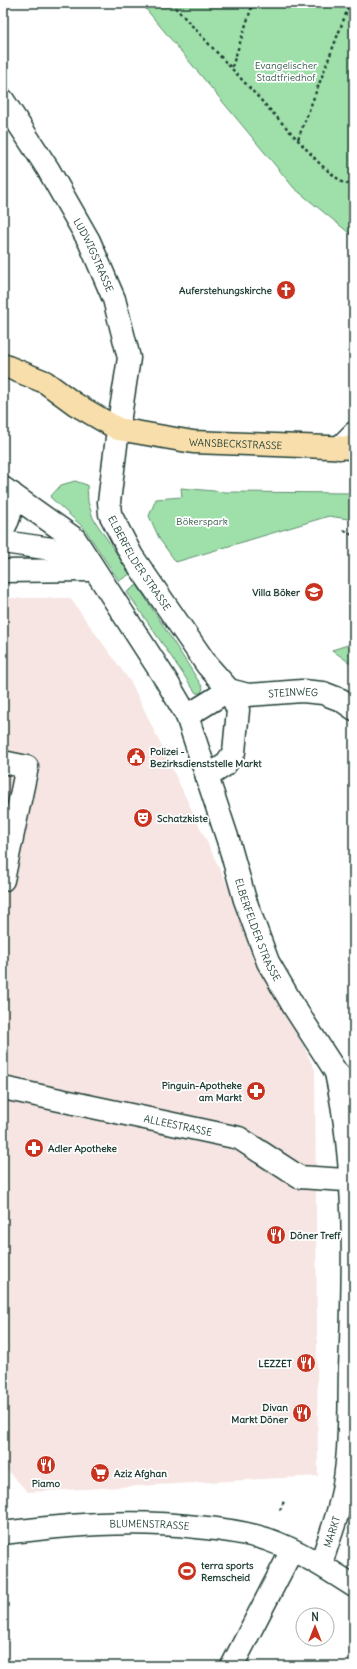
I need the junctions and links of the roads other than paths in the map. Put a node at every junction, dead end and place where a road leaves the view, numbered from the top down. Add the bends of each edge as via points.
1 (3, 100) edge
2 (3, 364) edge
3 (118, 429) junction
4 (349, 443) edge
5 (7, 491) edge
6 (3, 529) edge
7 (3, 542) edge
8 (94, 570) junction
9 (3, 571) edge
10 (229, 690) junction
11 (354, 709) edge
12 (187, 716) junction
13 (3, 762) edge
14 (207, 777) junction
15 (3, 880) edge
16 (336, 1072) junction
17 (3, 1088) edge
18 (354, 1090) edge
19 (349, 1180) edge
20 (3, 1533) edge
21 (292, 1550) junction
22 (320, 1564) junction
23 (354, 1586) edge
24 (232, 1666) edge

1 - 3 street, LUDWIGSTRASSE via 48,169 89,241 114,299 129,358
2 - 3 main road via 45,382 75,404
3 - 4 main road, WANSBECKSTRASSE via 193,442
3 - 10 street, ELBERFELDER STRASSE via 109,502 110,514 132,556 159,597 207,665
5 - 6 street via 12,507 9,520
5 - 8 street, ELBERFELDER STRASSE via 75,539
7 - 8 street via 52,549
8 - 9 street
8 - 12 street, ELBERFELDER STRASSE
10 - 11 street, STEINWEG via 248,695 302,691 323,693 341,700
10 - 12 street
10 - 14 street, ELBERFELDER STRASSE via 238,710 234,752 225,765
12 - 14 street, ELBERFELDER STRASSE
13 - 15 street via 27,767
14 - 16 street, ELBERFELDER STRASSE via 244,900 268,962
16 - 18 street
16 - 19 street, MARKT via 348,1122
17 - 19 street, ALLEESTRASSE via 239,1138 299,1177
19 - 22 street, MARKT via 353,1301 348,1437 341,1503
20 - 21 street, BLUMENSTRASSE via 83,1524 178,1525 246,1533
21 - 22 street
21 - 24 street
22 - 23 street

